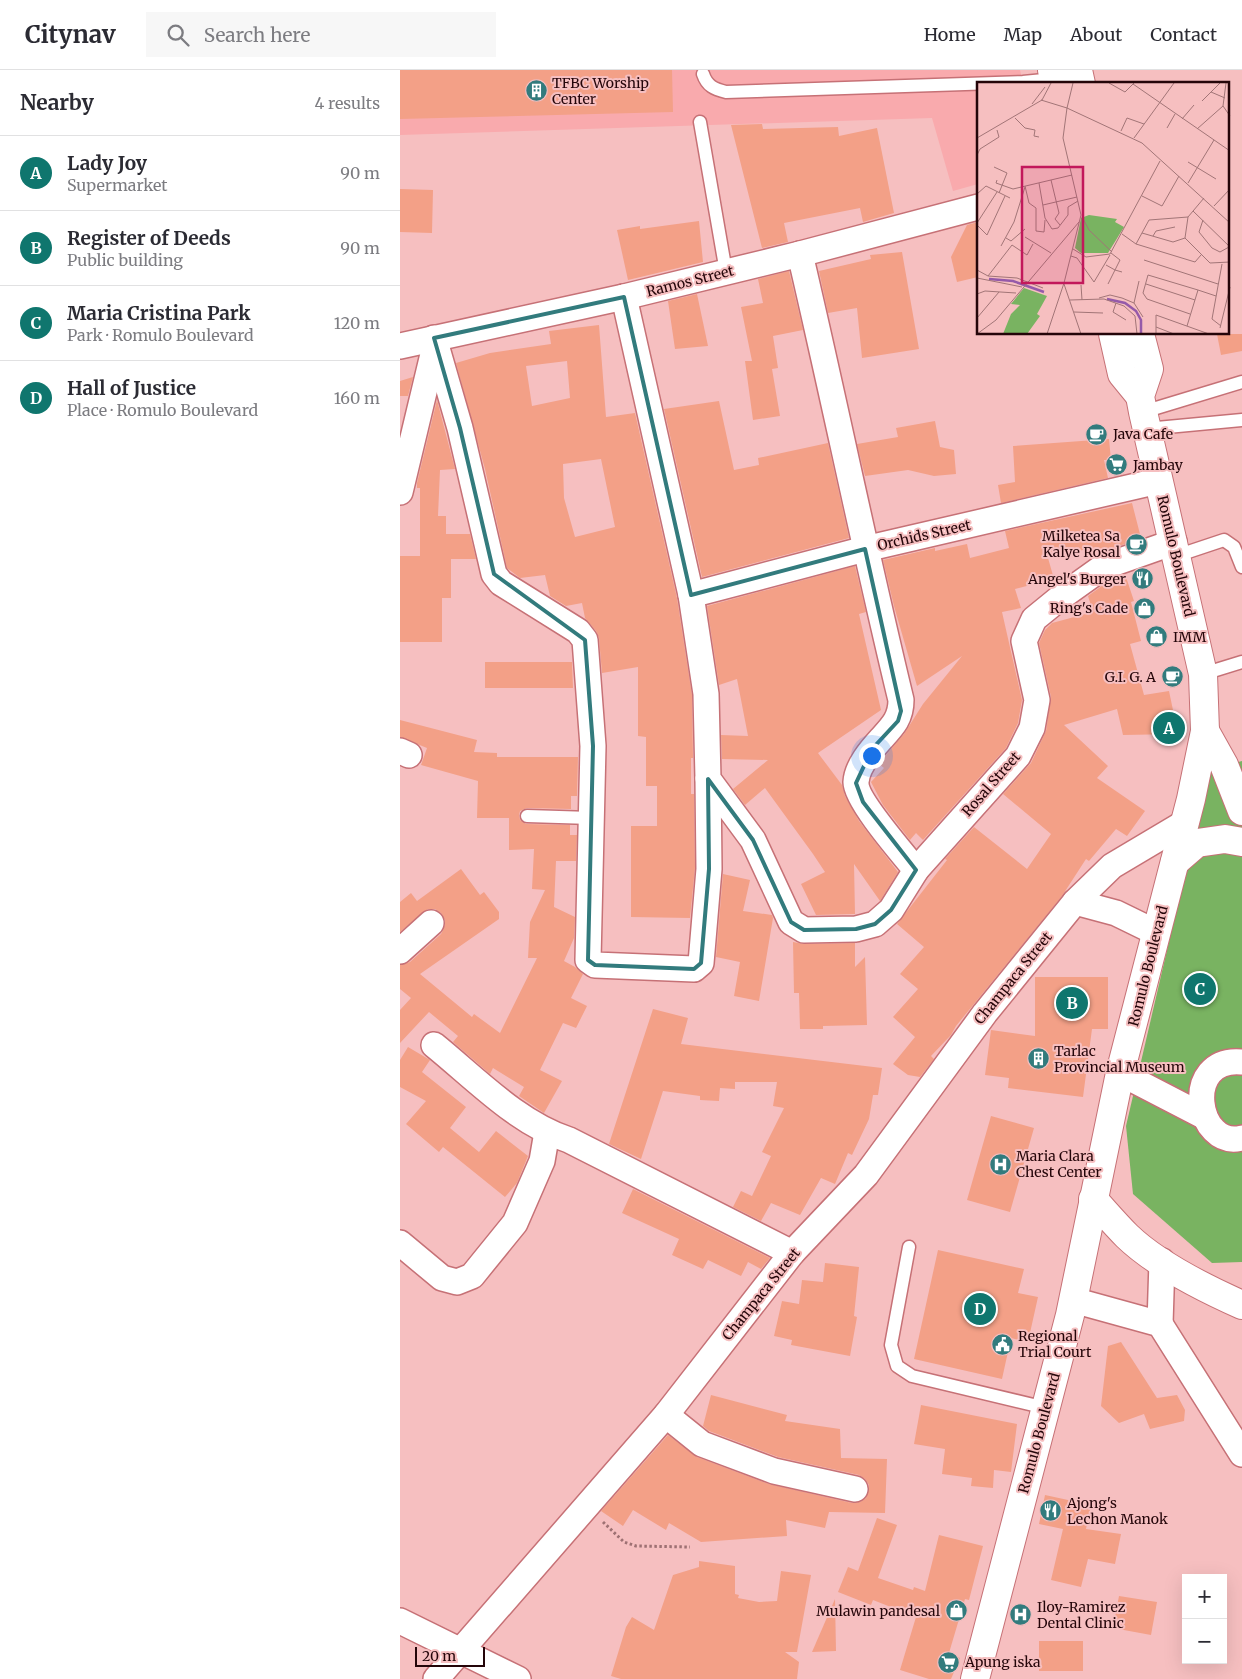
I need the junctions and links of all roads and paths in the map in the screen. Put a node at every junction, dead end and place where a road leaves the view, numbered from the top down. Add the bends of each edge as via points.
1 (704, 74) dead end
2 (1059, 76) edge
3 (1023, 82) edge
4 (1076, 82) edge
5 (977, 84) edge
6 (700, 122) dead end
7 (977, 207) edge
8 (800, 254) junction
9 (726, 272) junction
10 (624, 297) junction
11 (1113, 335) edge
12 (1140, 335) edge
13 (435, 341) junction
14 (400, 346) edge
15 (1242, 382) edge
16 (1143, 412) junction
17 (1242, 420) edge
18 (1158, 481) junction
19 (400, 492) edge
20 (864, 549) junction
21 (1175, 549) junction
22 (1242, 567) edge
23 (691, 595) junction
24 (1242, 662) edge
25 (1203, 674) junction
26 (1204, 731) junction
27 (708, 779) junction
28 (1240, 798) edge
29 (527, 816) dead end
30 (592, 818) junction
31 (1186, 822) junction
32 (1242, 842) edge
33 (1175, 862) junction
34 (916, 870) junction
35 (1075, 902) junction
36 (431, 923) dead end
37 (1157, 933) junction
38 (400, 951) edge
39 (434, 1045) dead end
40 (1242, 1062) edge
41 (1120, 1073) junction
42 (1205, 1117) junction
43 (547, 1132) junction
44 (1242, 1138) edge
45 (1093, 1199) junction
46 (400, 1244) edge
47 (909, 1247) dead end
48 (792, 1253) junction
49 (1162, 1261) junction
50 (1073, 1300) junction
51 (1242, 1305) edge
52 (1160, 1324) junction
53 (1046, 1408) junction
54 (666, 1415) junction
55 (1242, 1454) edge
56 (855, 1489) dead end
57 (586, 1506) junction
58 (690, 1548) dead end
59 (400, 1621) edge
60 (455, 1655) junction
61 (436, 1679) edge
62 (518, 1679) edge
63 (975, 1679) edge

1 - 5 lane via 706,82 726,92
2 - 3 lane
2 - 4 main road
6 - 9 lane
7 - 8 street, Ramos Street
8 - 9 street, Ramos Street
8 - 20 street
9 - 10 street, Ramos Street
10 - 13 street, Ramos Street
10 - 23 street
11 - 16 main road, Romulo Boulevard via 1122,374
12 - 16 main road via 1149,369
13 - 14 street, Ramos Street
13 - 19 street
13 - 30 street via 460,428 494,574 501,583 578,631 585,640 593,746
15 - 16 lane
16 - 17 lane
16 - 18 main road, Romulo Boulevard
18 - 20 street, Orchids Street
18 - 21 main road, Romulo Boulevard
20 - 23 street, Orchids Street
20 - 34 street via 901,711 898,721 872,749 856,783 863,802
21 - 22 lane via 1224,540 1234,547
21 - 25 main road, Romulo Boulevard
21 - 34 street, Rosal Street via 1104,567 1034,620 1024,642 1037,700 1032,728 1018,756
23 - 27 street via 706,694
24 - 25 lane
25 - 26 main road, Romulo Boulevard
26 - 28 main road
26 - 31 main road, Romulo Boulevard
27 - 30 street via 709,868 701,963 694,969 595,965 588,960
27 - 34 street, Rosal Street via 752,840 791,922 804,930 856,929 875,924 892,910
29 - 30 lane
31 - 33 main road, Romulo Boulevard
31 - 35 street, Champaca Street via 1112,866
32 - 33 main road via 1225,839 1197,843
33 - 37 main road, Romulo Boulevard
35 - 37 street via 1116,913
35 - 48 street, Champaca Street via 985,1013 866,1175
36 - 38 street
37 - 41 main road, Romulo Boulevard
39 - 43 street via 526,1120
40 - 42 street via 1220,1065 1203,1084 1201,1096
41 - 42 street
41 - 45 main road, Romulo Boulevard
42 - 44 street via 1210,1126 1223,1136
43 - 46 street via 542,1160 515,1223 472,1276 457,1282 442,1278
43 - 48 street via 569,1140
45 - 49 main road via 1127,1236
45 - 50 main road, Romulo Boulevard
47 - 53 lane via 892,1346 897,1366 912,1376
48 - 54 street, Champaca Street
49 - 51 main road via 1204,1287
49 - 52 street
50 - 52 street
50 - 53 main road, Romulo Boulevard
52 - 55 street
53 - 63 main road, Romulo Boulevard
54 - 56 street via 702,1444 774,1471
54 - 57 street, Champaca Street
57 - 58 path via 624,1542 652,1548
57 - 60 street, Champaca Street
59 - 60 street
60 - 61 street, Champaca Street
60 - 62 street

